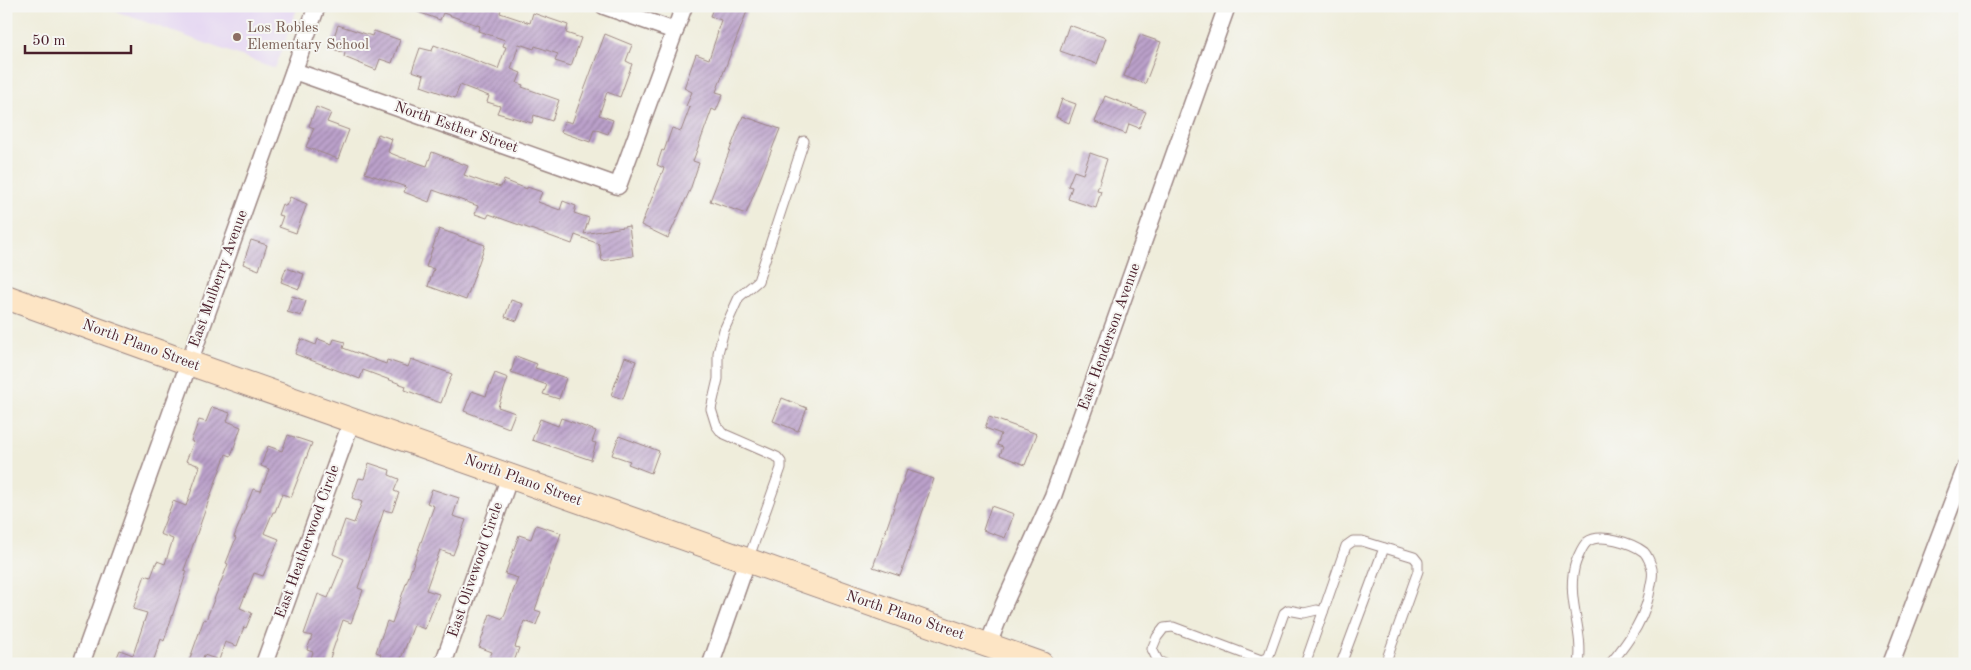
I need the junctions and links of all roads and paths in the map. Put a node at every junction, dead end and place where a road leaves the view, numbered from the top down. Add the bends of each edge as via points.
1 (317, 6) edge
2 (604, 6) edge
3 (684, 6) edge
4 (1227, 6) edge
5 (675, 31) junction
6 (294, 71) junction
7 (804, 141) dead end
8 (6, 296) edge
9 (189, 363) junction
10 (352, 420) junction
11 (1965, 469) edge
12 (510, 476) junction
13 (1384, 548) junction
14 (748, 560) junction
15 (1323, 612) junction
16 (985, 654) edge
17 (81, 664) edge
18 (264, 664) edge
19 (443, 664) edge
20 (711, 664) edge
21 (1041, 664) edge
22 (1165, 664) edge
23 (1305, 664) edge
24 (1341, 664) edge
25 (1385, 664) edge
26 (1579, 664) edge
27 (1610, 664) edge
28 (1891, 664) edge

1 - 6 street, East Mulberry Avenue
2 - 5 street
3 - 5 street
4 - 16 street, East Henderson Avenue via 1053,496
5 - 6 street, North Esther Street via 618,186
6 - 9 street, East Mulberry Avenue
7 - 14 lane via 758,281 739,297 718,353 718,379 711,409 716,425 722,433 777,457 781,462
8 - 9 street, North Plano Street
9 - 10 street, North Plano Street
9 - 17 street, East Mulberry Avenue
10 - 12 street, North Plano Street
10 - 18 street, East Heatherwood Circle
11 - 28 street
12 - 14 street, North Plano Street
12 - 19 street, East Olivewood Circle
13 - 15 lane via 1362,541 1353,541 1346,546
13 - 24 lane
13 - 25 lane via 1418,562 1418,571
14 - 16 street, North Plano Street
14 - 20 street
15 - 22 lane via 1288,610 1284,613 1268,658 1261,660 1173,628 1164,628 1152,649 1158,661
15 - 23 lane
16 - 21 street, North Plano Street
26 - 27 lane via 1577,614 1572,595 1574,568 1586,543 1599,537 1626,543 1645,553 1653,570 1649,601 1631,638

